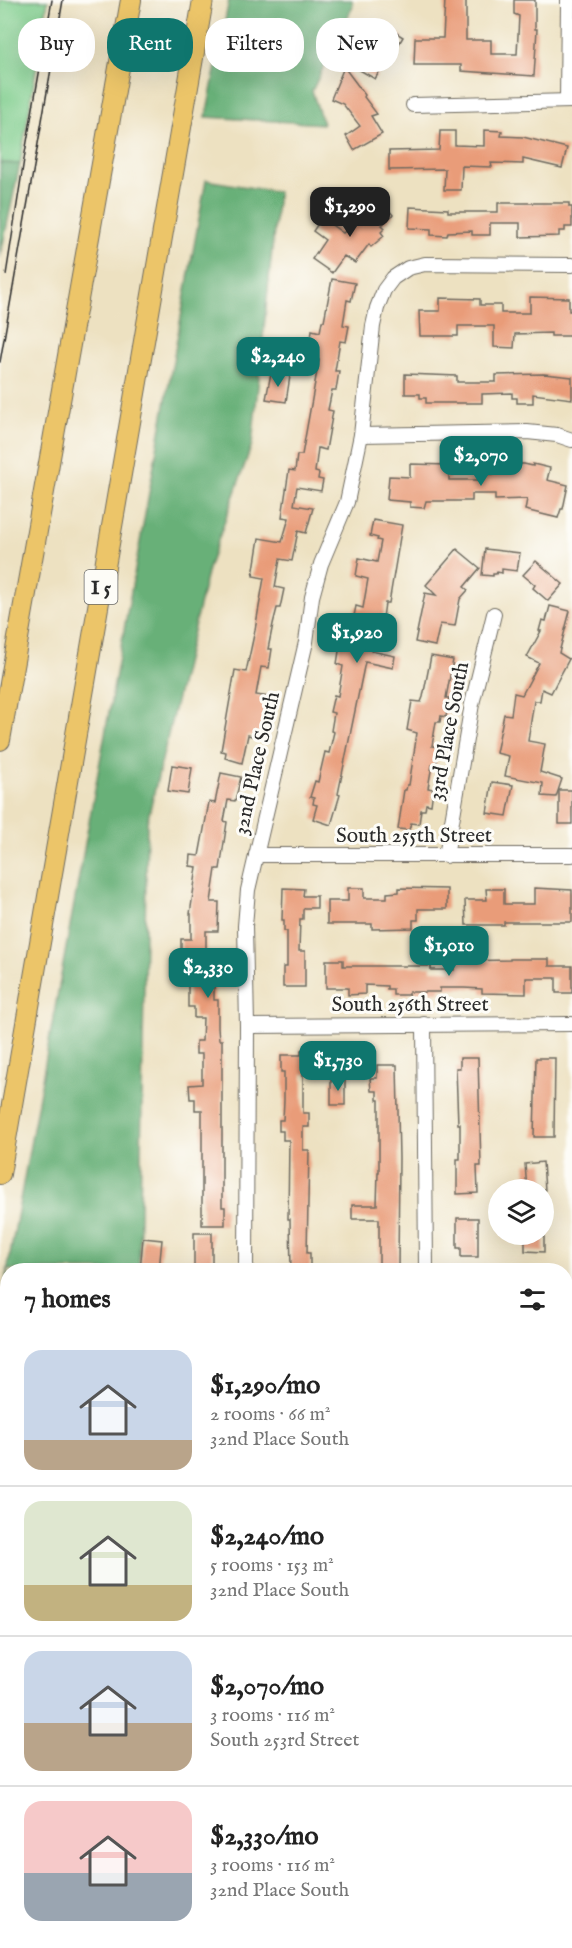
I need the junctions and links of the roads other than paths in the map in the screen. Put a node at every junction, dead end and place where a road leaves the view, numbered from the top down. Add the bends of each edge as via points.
1 (131, 0) edge
2 (203, 0) edge
3 (568, 0) edge
4 (569, 101) edge
5 (413, 105) dead end
6 (572, 265) edge
7 (361, 435) junction
8 (572, 440) edge
9 (494, 614) dead end
10 (0, 740) edge
11 (256, 855) junction
12 (572, 855) edge
13 (446, 856) junction
14 (424, 1024) junction
15 (572, 1024) edge
16 (247, 1026) junction
17 (0, 1174) edge
18 (246, 1263) edge
19 (426, 1263) edge

1 - 10 highway
2 - 17 highway, I 5
3 - 4 street
4 - 5 street
6 - 7 street, 32nd Place South via 424,264 393,278 384,290 373,326
7 - 8 street via 527,432
7 - 11 street, 32nd Place South via 347,502 312,597 306,642
9 - 13 street, 33rd Place South via 472,704
11 - 13 street, South 255th Street
11 - 16 street, 32nd Place South via 245,926
12 - 13 street, South 255th Street
14 - 15 street, South 256th Street
14 - 16 street, South 256th Street
14 - 19 street
16 - 18 street, 32nd Place South

